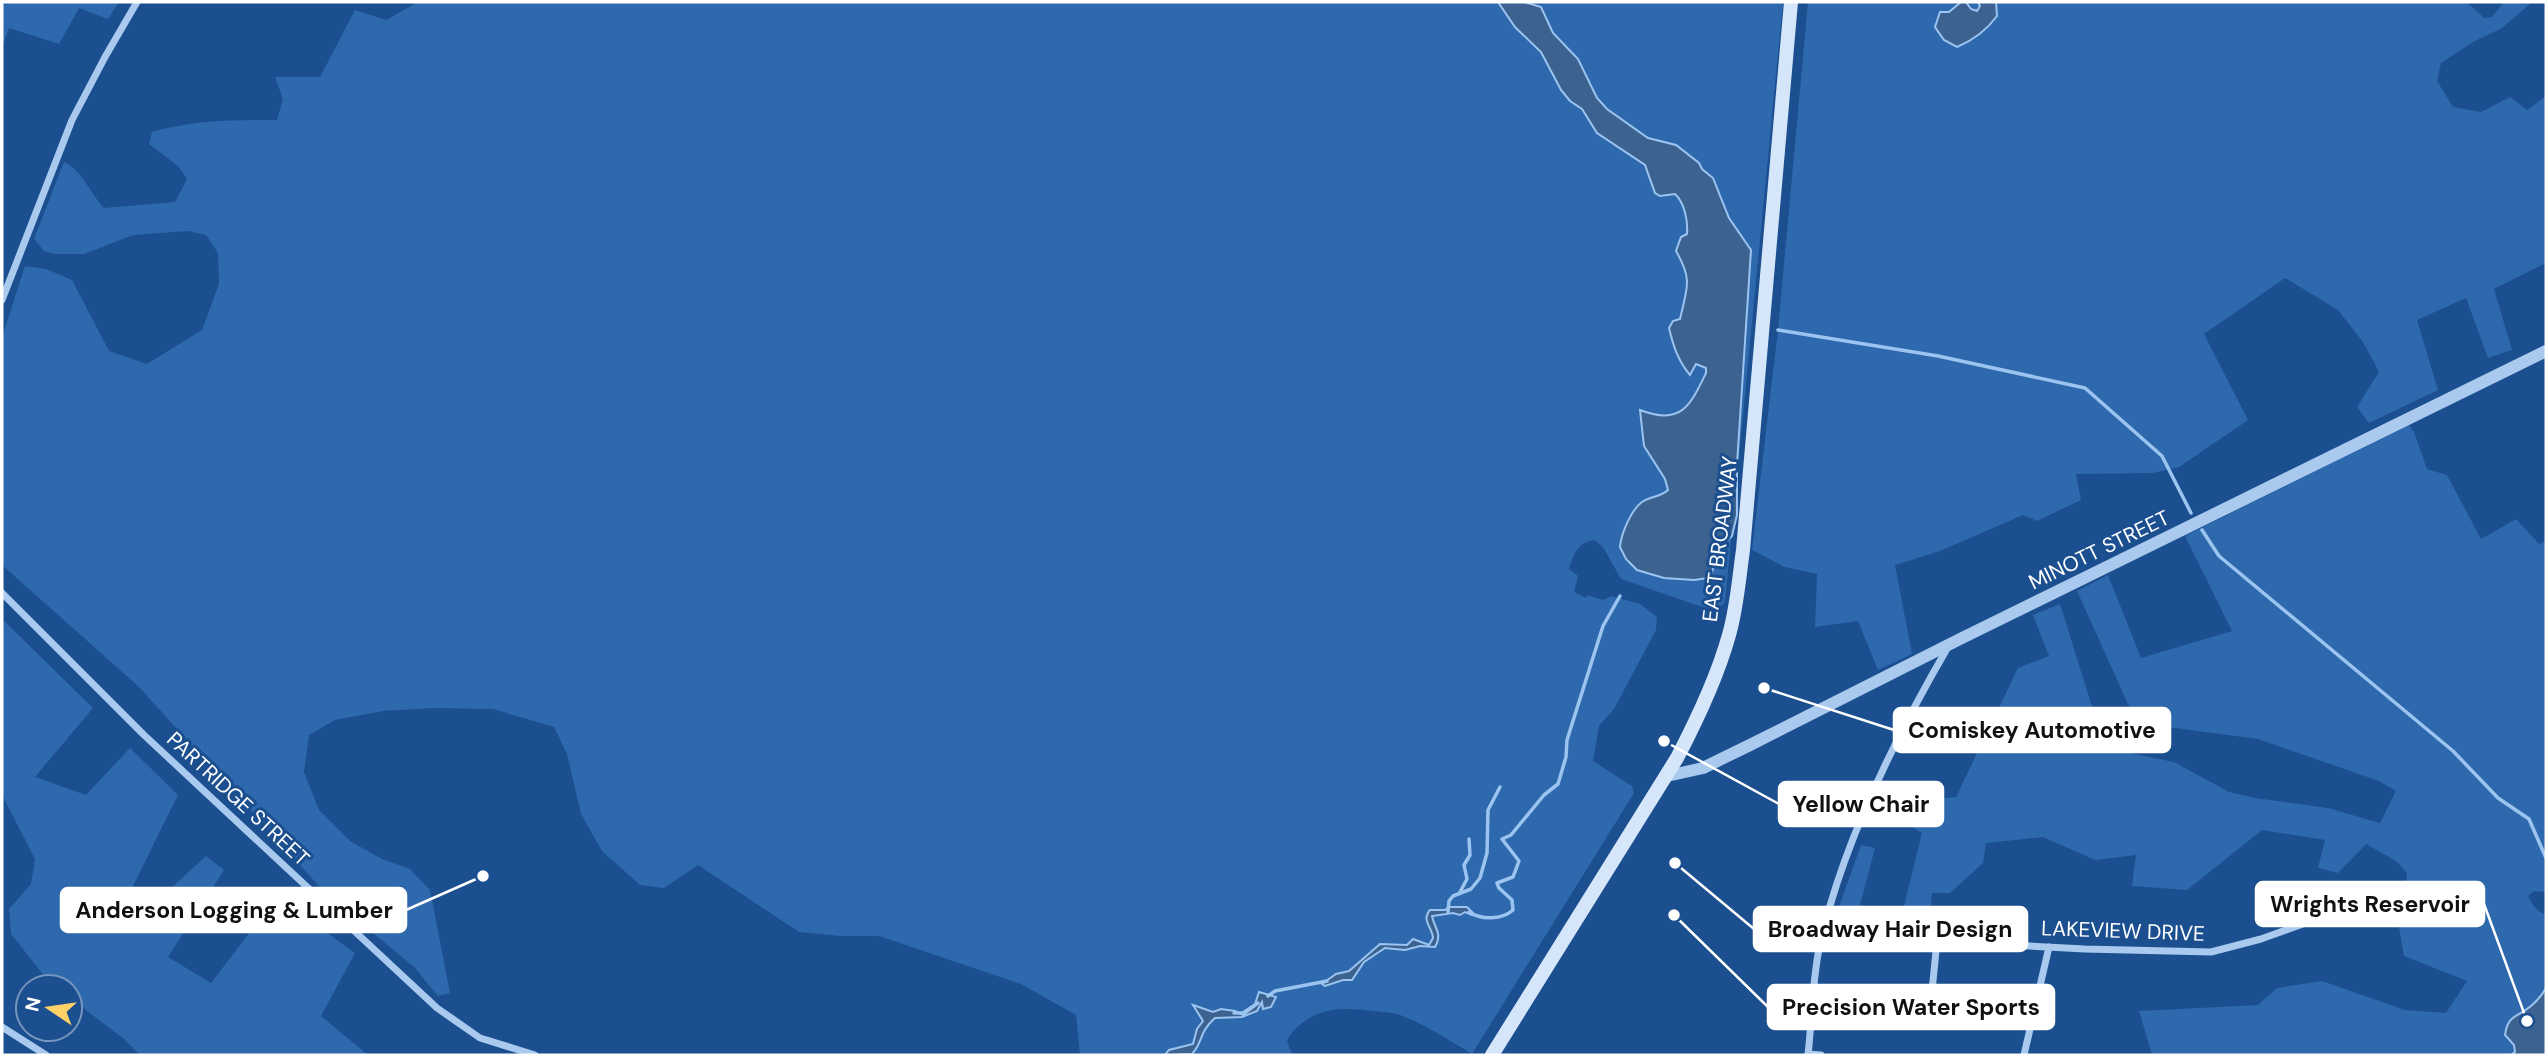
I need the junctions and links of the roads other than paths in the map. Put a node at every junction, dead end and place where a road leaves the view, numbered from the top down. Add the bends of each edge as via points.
1 (137, 2) edge
2 (1791, 2) edge
3 (2, 300) edge
4 (2546, 351) edge
5 (2, 593) edge
6 (1949, 645) junction
7 (1667, 776) junction
8 (2346, 904) dead end
9 (2049, 947) junction
10 (1813, 995) junction
11 (2, 1027) edge
12 (1808, 1054) edge
13 (46, 1055) edge
14 (535, 1055) edge
15 (1492, 1055) edge
16 (1821, 1055) edge
17 (2024, 1055) edge

1 - 3 street via 72,120
2 - 7 main road, EAST BROADWAY via 1737,598 1718,671
4 - 6 street, MINOTT STREET
5 - 14 street, PARTRIDGE STREET via 144,735 437,1008 480,1038
6 - 7 street, MINOTT STREET via 1703,768
6 - 10 street via 1900,735 1847,856 1822,936
7 - 15 main road, EAST BROADWAY
8 - 9 street, LAKEVIEW DRIVE via 2261,939 2211,952
9 - 10 street, LAKEVIEW DRIVE via 1937,941 1933,991 1928,995
9 - 17 street
10 - 12 street
11 - 13 street
12 - 16 street

